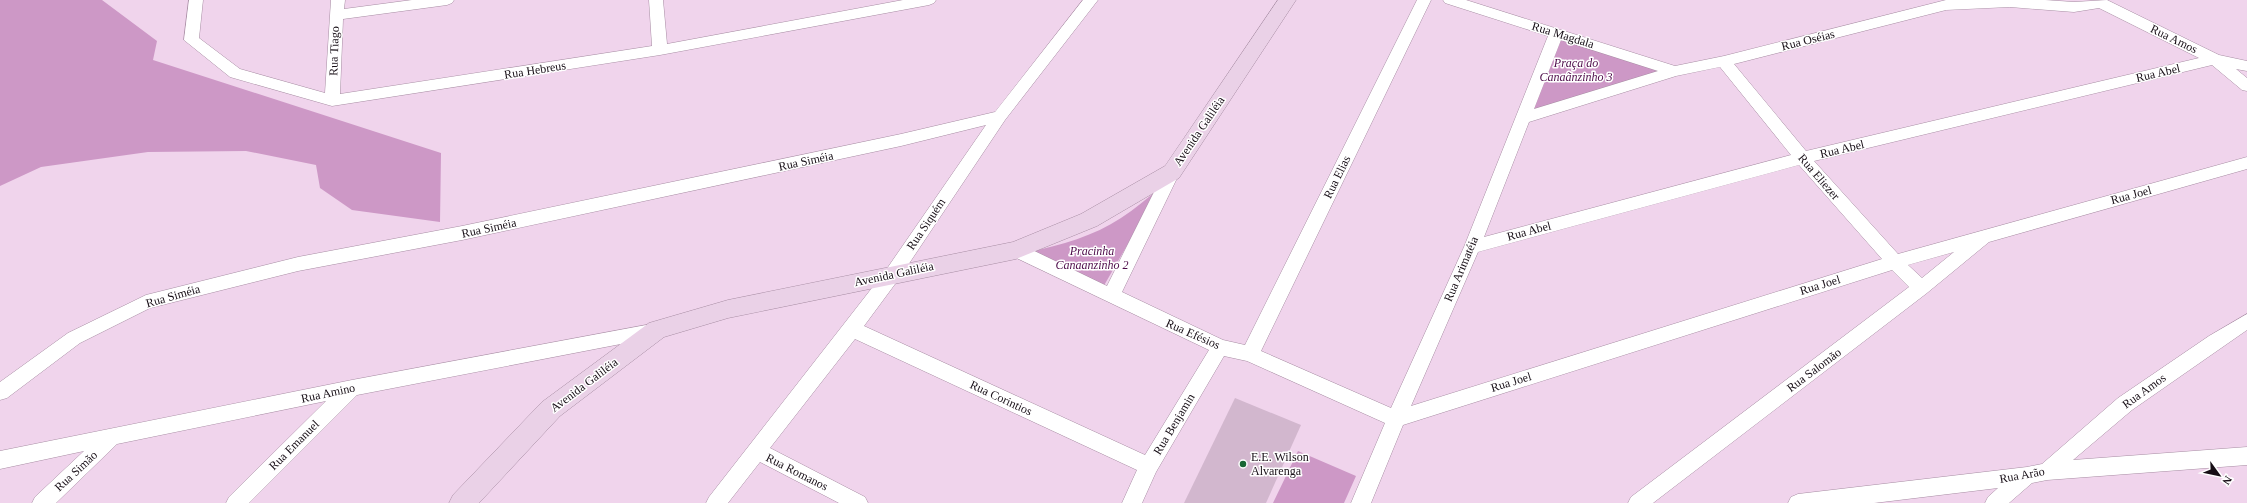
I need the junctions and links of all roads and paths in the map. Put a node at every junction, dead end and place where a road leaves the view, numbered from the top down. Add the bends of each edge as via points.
1 (196, 0) edge
2 (338, 0) edge
3 (447, 0) edge
4 (656, 0) edge
5 (929, 0) edge
6 (1091, 0) edge
7 (1287, 0) edge
8 (1424, 0) edge
9 (1450, 0) edge
10 (2098, 2) edge
11 (336, 15) junction
12 (1556, 33) junction
13 (660, 50) junction
14 (2215, 59) junction
15 (1724, 61) junction
16 (2247, 66) edge
17 (1675, 71) junction
18 (2247, 86) edge
19 (332, 101) junction
20 (1000, 116) junction
21 (1521, 119) junction
22 (1802, 158) junction
23 (2247, 163) edge
24 (1172, 172) junction
25 (1988, 234) junction
26 (1472, 246) junction
27 (1016, 250) junction
28 (1894, 262) junction
29 (892, 275) junction
30 (1922, 288) junction
31 (1110, 296) junction
32 (2247, 321) edge
33 (852, 329) junction
34 (657, 330) junction
35 (1220, 347) junction
36 (1250, 354) junction
37 (352, 388) junction
38 (0, 392) edge
39 (1396, 418) junction
40 (110, 439) junction
41 (757, 452) junction
42 (2247, 456) edge
43 (0, 460) edge
44 (1149, 466) junction
45 (2047, 471) junction
46 (2027, 476) junction
47 (42, 503) edge
48 (236, 503) edge
49 (462, 503) edge
50 (716, 503) edge
51 (858, 503) edge
52 (1132, 503) edge
53 (1361, 503) edge
54 (1638, 503) edge
55 (1798, 503) edge
56 (1995, 503) edge

1 - 19 street, Rua Hebreus via 192,40 235,73
2 - 11 street, Rua Tiago
3 - 11 street
4 - 13 street
5 - 13 street, Rua Hebreus
6 - 20 street, Rua Siquém
7 - 24 main road, Avenida Galiléia
8 - 36 street, Rua Elias
9 - 12 street, Rua Magdala
10 - 14 street, Rua Amos
10 - 15 street, Rua Oséias via 2074,7 2010,2 1946,5
11 - 19 street, Rua Tiago
12 - 17 street, Rua Magdala
12 - 21 street, Rua Arimatéia
13 - 19 street, Rua Hebreus
14 - 16 street
14 - 18 street, Rua Amos
14 - 22 street, Rua Abel
15 - 17 street, Rua Oséias
15 - 22 street, Rua Eliezer
17 - 21 street, Rua Oséias
20 - 29 street, Rua Siquém
20 - 38 street, Rua Siméia via 901,140 508,224 298,264 146,302 74,338
21 - 26 street, Rua Arimatéia
22 - 26 street, Rua Abel
22 - 28 street, Rua Eliezer
23 - 25 street, Rua Joel
24 - 27 main road, Avenida Galiléia via 1089,220
24 - 31 street
25 - 28 street, Rua Joel
25 - 30 street, Rua Salomão
26 - 39 street, Rua Arimatéia
27 - 29 main road, Avenida Galiléia
27 - 31 street, Rua Efésios
28 - 30 street, Rua Eliezer
28 - 39 street, Rua Joel
29 - 33 street, Rua Siquém
29 - 34 main road, Avenida Galiléia via 728,309
30 - 54 street, Rua Salomão
31 - 35 street, Rua Efésios
32 - 45 street, Rua Amos via 2125,404
33 - 41 street, Rua Siquém
33 - 44 street, Rua Corintios
34 - 37 street, Rua Amino
34 - 49 main road, Avenida Galiléia via 551,410
35 - 36 street, Rua Efésios
35 - 44 street, Rua Benjamin
36 - 39 street, Rua Efésios
37 - 40 street, Rua Amino
37 - 48 street, Rua Emanuel
39 - 53 street, Rua Arimatéia
40 - 43 street, Rua Amino
40 - 47 street, Rua Simão
41 - 50 street, Rua Siquém
41 - 51 street, Rua Romanos
42 - 45 street, Rua Arão
44 - 52 street, Rua Benjamin
45 - 46 street, Rua Arão
46 - 55 street, Rua Arão
46 - 56 street

